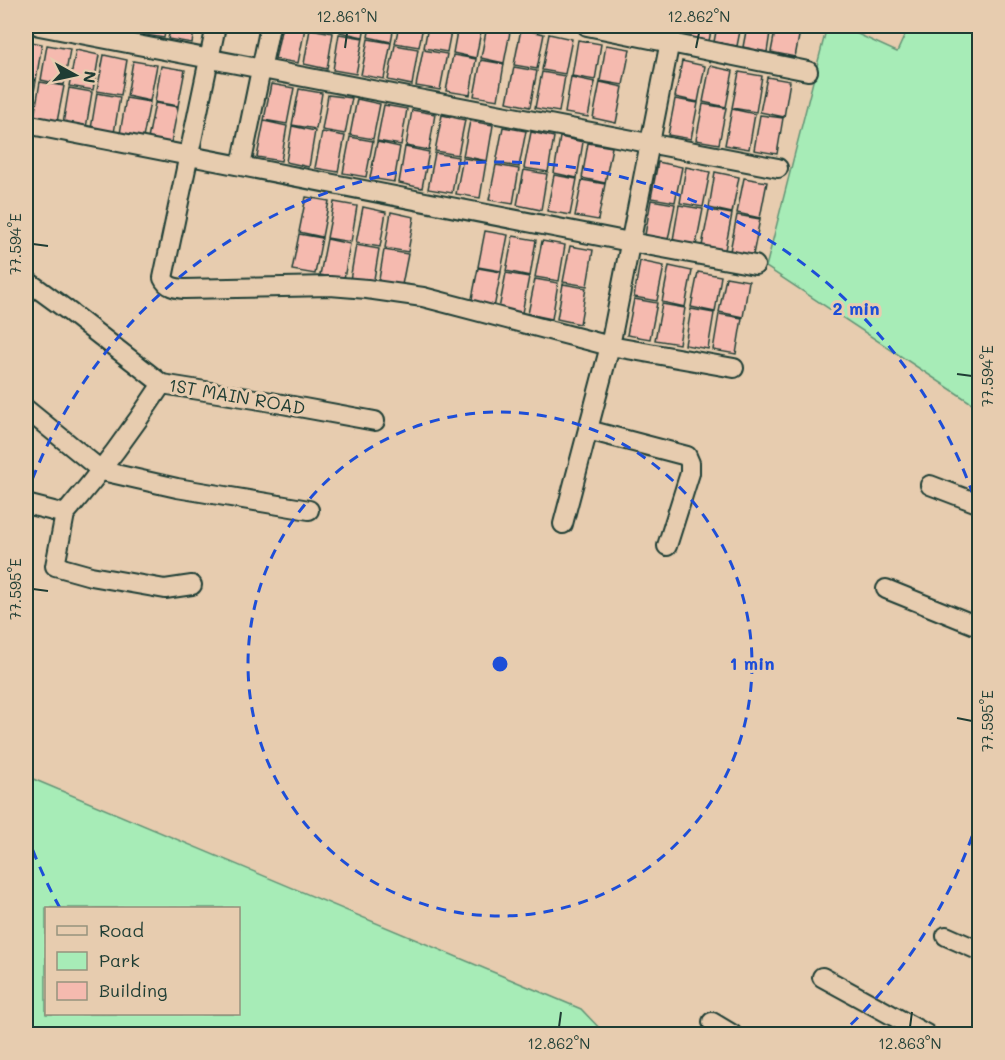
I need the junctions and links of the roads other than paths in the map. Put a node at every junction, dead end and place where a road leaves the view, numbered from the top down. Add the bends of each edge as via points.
1 (39, 26) edge
2 (216, 26) edge
3 (270, 26) edge
4 (587, 26) edge
5 (671, 34) edge
6 (210, 58) junction
7 (261, 69) junction
8 (808, 71) dead end
9 (26, 124) edge
10 (650, 143) junction
11 (189, 156) junction
12 (241, 166) junction
13 (778, 168) dead end
14 (630, 242) junction
15 (755, 265) dead end
16 (26, 280) edge
17 (610, 346) junction
18 (734, 368) dead end
19 (162, 384) junction
20 (26, 409) edge
21 (375, 421) dead end
22 (588, 430) junction
23 (102, 471) junction
24 (930, 485) dead end
25 (26, 504) edge
26 (980, 504) edge
27 (309, 510) dead end
28 (65, 513) junction
29 (563, 524) dead end
30 (667, 546) dead end
31 (192, 585) dead end
32 (886, 589) dead end
33 (980, 627) edge
34 (946, 936) dead end
35 (980, 951) edge
36 (822, 977) dead end
37 (712, 1022) dead end
38 (732, 1035) edge
39 (926, 1035) edge

1 - 6 street
2 - 6 street
3 - 7 street
4 - 5 street
5 - 8 street
5 - 10 street
6 - 7 street
6 - 11 street
7 - 10 street
7 - 12 street
9 - 11 street
10 - 13 street
10 - 14 street
11 - 12 street
11 - 17 street via 163,278 173,288 330,286 396,293
12 - 14 street
14 - 15 street
14 - 17 street
16 - 19 street, 1ST MAIN ROAD
17 - 18 street
17 - 22 street
19 - 21 street, 1ST MAIN ROAD
19 - 23 street
20 - 23 street
22 - 29 street
22 - 30 street via 687,456 690,473
23 - 27 street
23 - 28 street
24 - 26 street
25 - 28 street
28 - 31 street via 55,566 165,589
32 - 33 street
34 - 35 street
36 - 39 street
37 - 38 street

